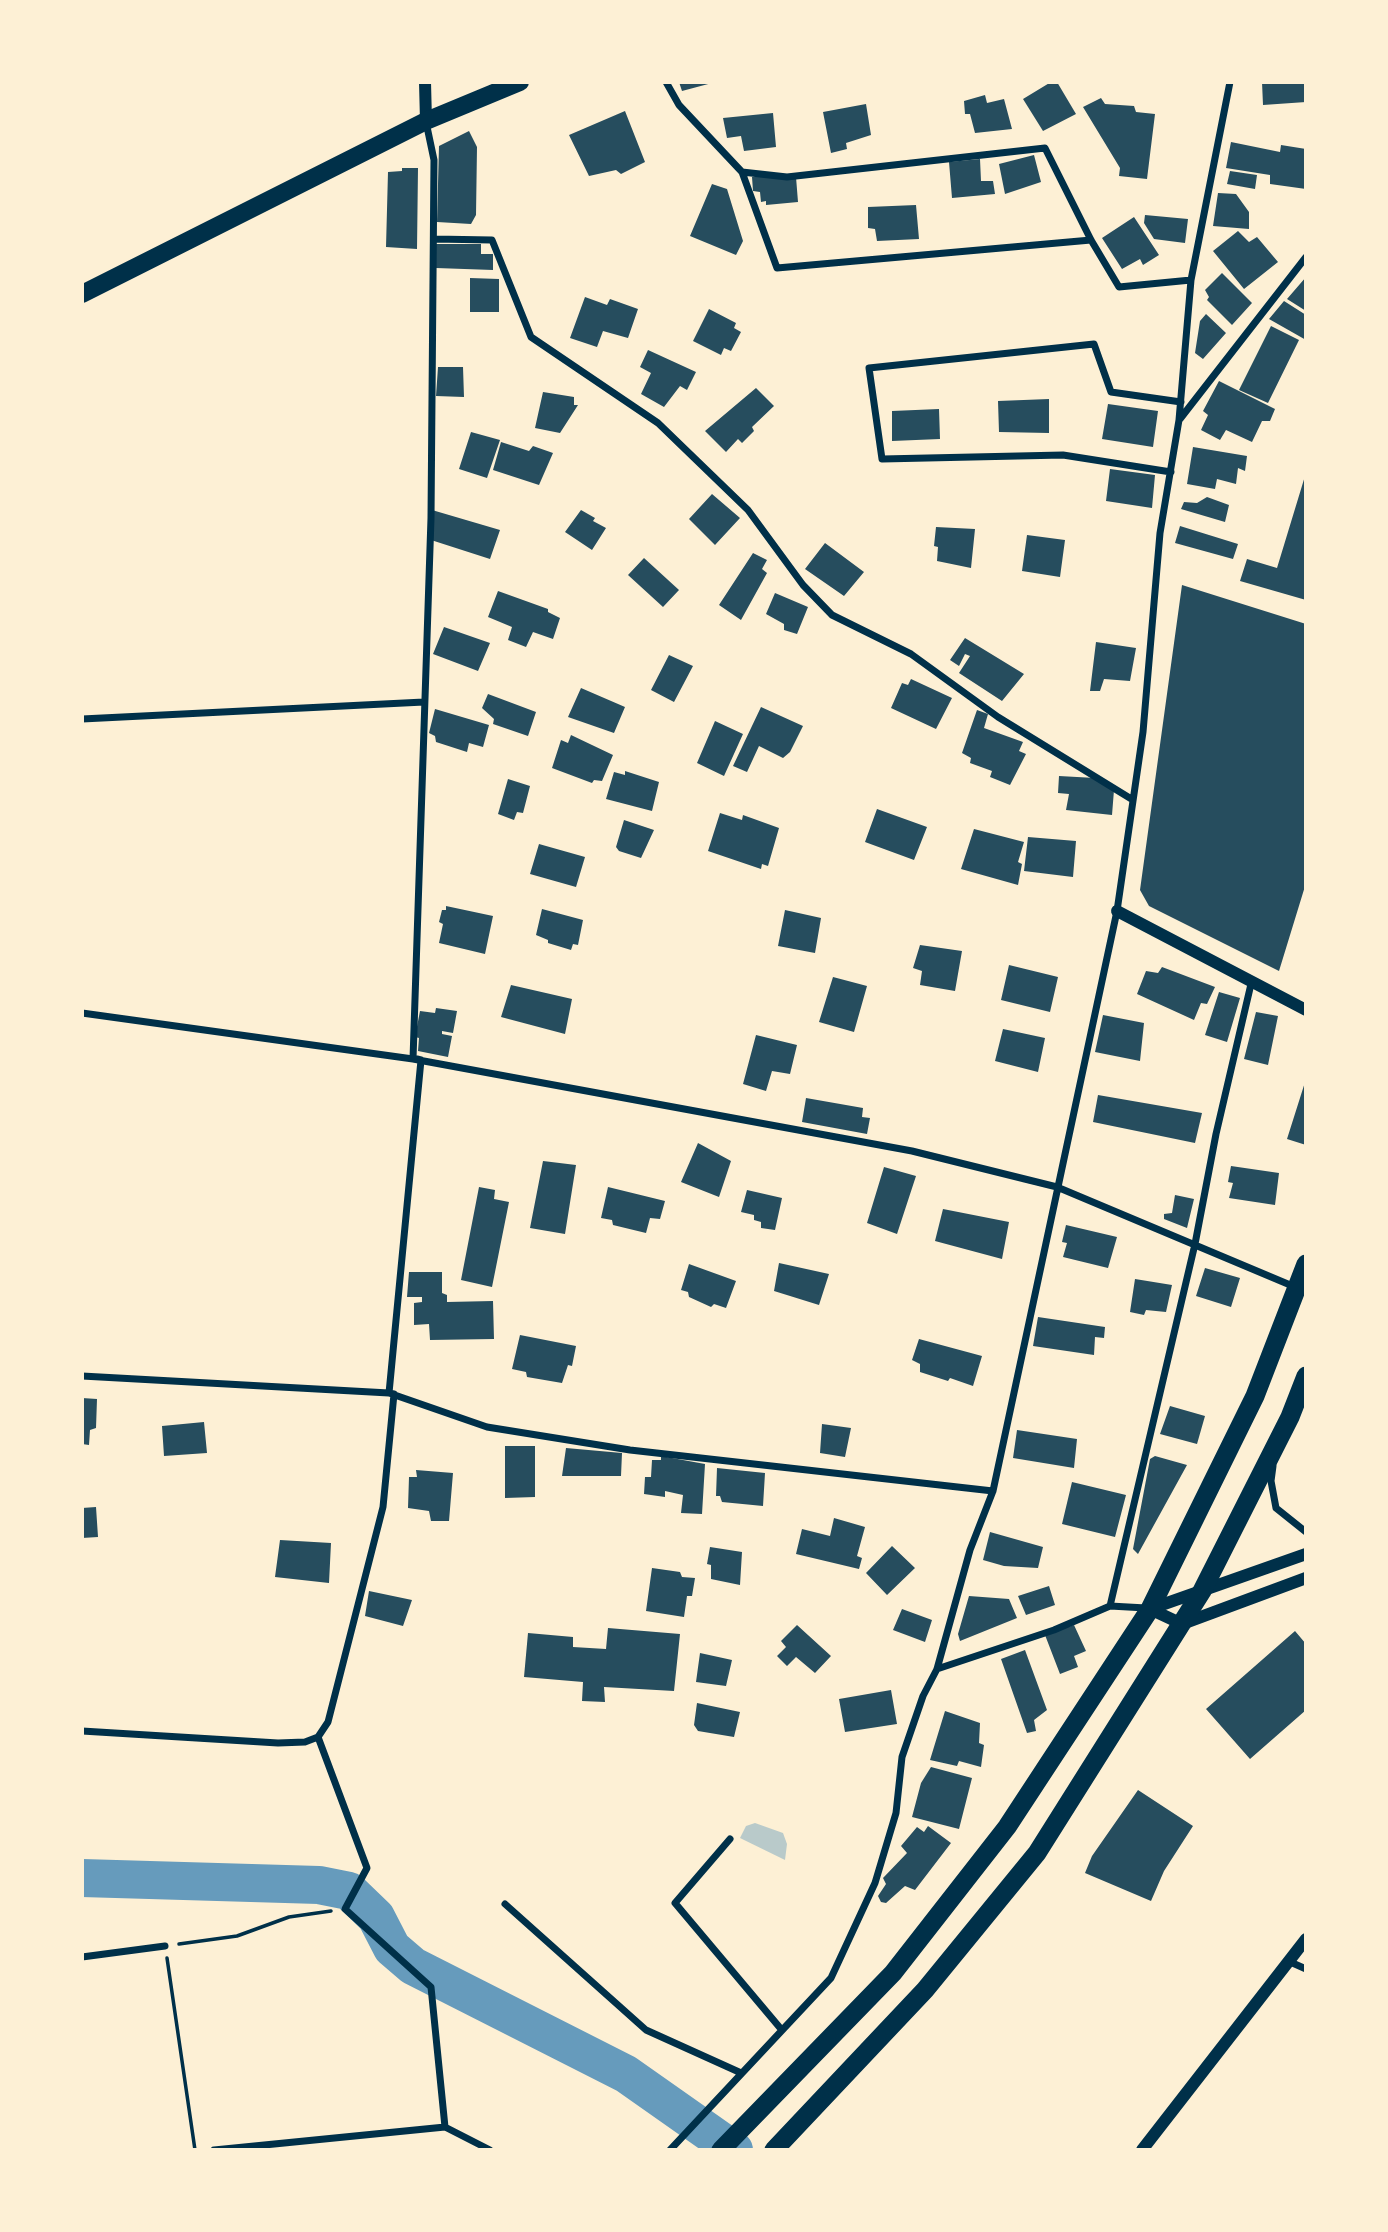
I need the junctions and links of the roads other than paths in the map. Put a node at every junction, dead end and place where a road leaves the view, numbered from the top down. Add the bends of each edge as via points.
1 (425, 82) edge
2 (520, 82) edge
3 (666, 82) edge
4 (1230, 82) edge
5 (426, 121) junction
6 (742, 172) junction
7 (434, 239) junction
8 (1091, 240) junction
9 (1306, 257) edge
10 (1191, 280) junction
11 (82, 294) edge
12 (1181, 402) junction
13 (1180, 420) junction
14 (1171, 472) junction
15 (424, 702) junction
16 (82, 719) edge
17 (1133, 800) junction
18 (1117, 911) junction
19 (1251, 984) junction
20 (1306, 1010) edge
21 (82, 1013) edge
22 (417, 1059) junction
23 (1057, 1188) junction
24 (1195, 1244) junction
25 (1306, 1264) edge
26 (1298, 1288) junction
27 (82, 1376) edge
28 (1306, 1376) edge
29 (391, 1394) junction
30 (1275, 1448) junction
31 (992, 1491) junction
32 (1306, 1532) edge
33 (1306, 1554) edge
34 (1306, 1578) edge
35 (1202, 1591) junction
36 (1110, 1606) junction
37 (1150, 1609) junction
38 (1182, 1624) junction
39 (937, 1669) junction
40 (82, 1731) edge
41 (318, 1737) junction
42 (730, 1839) dead end
43 (505, 1904) dead end
44 (1306, 1939) edge
45 (165, 1946) road end
46 (82, 1957) edge
47 (1289, 1961) junction
48 (1306, 1969) edge
49 (781, 2029) junction
50 (739, 2072) junction
51 (445, 2127) junction
52 (776, 2148) edge
53 (214, 2150) edge
54 (490, 2150) edge
55 (670, 2150) edge
56 (721, 2150) edge
57 (1142, 2150) edge

1 - 5 street
2 - 5 main road
3 - 6 street via 679,105
4 - 10 street
5 - 7 street via 435,160
5 - 11 main road
6 - 8 street via 787,177 1045,148
6 - 8 street via 777,268
7 - 15 street
7 - 17 street via 492,240 531,337 658,423 748,510 803,585 832,615 911,654 998,717
8 - 10 street via 1119,287
9 - 13 street
10 - 12 street
12 - 13 street
12 - 14 street via 1111,391 1094,344 869,368 882,459 1063,455
13 - 14 street
14 - 17 street via 1160,533
15 - 16 street
15 - 22 street
17 - 18 street
18 - 19 street
18 - 23 street
19 - 20 street
19 - 24 street
21 - 22 street
22 - 23 street via 912,1151
22 - 29 street
23 - 24 street
23 - 31 street
24 - 26 street
24 - 36 street
25 - 26 highway
26 - 37 highway via 1255,1396
27 - 29 street
28 - 30 highway
29 - 31 street via 500,1429 630,1450
29 - 41 street via 383,1507 337,1691 328,1722
30 - 32 street via 1271,1481 1276,1508
30 - 35 highway
31 - 39 street via 970,1549
33 - 35 street
34 - 38 street
35 - 37 street
35 - 38 highway
36 - 37 street
36 - 39 street
37 - 38 street
37 - 56 highway via 1007,1828 901,1963
38 - 52 highway via 1037,1853 925,1990
39 - 49 street via 902,1758 896,1813 874,1883 831,1978
40 - 41 street via 278,1743
41 - 51 street via 367,1868 347,1905 431,1987
42 - 49 street via 675,1903
43 - 50 street via 646,2030
44 - 47 street
45 - 46 street
47 - 48 street
47 - 57 street
49 - 50 street
50 - 55 street
51 - 53 street
51 - 54 street

